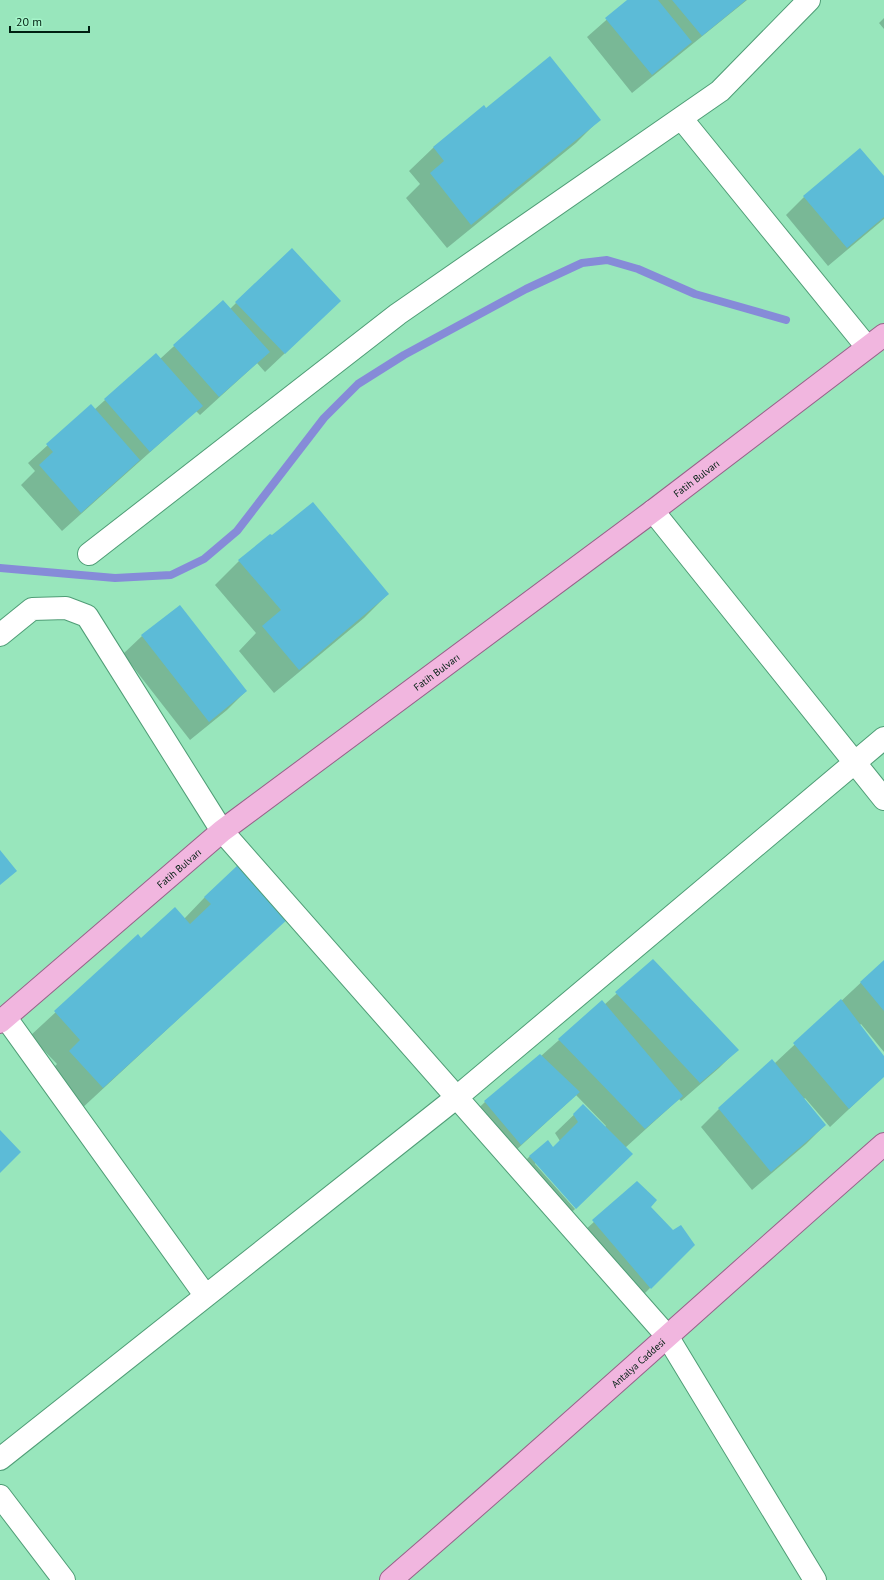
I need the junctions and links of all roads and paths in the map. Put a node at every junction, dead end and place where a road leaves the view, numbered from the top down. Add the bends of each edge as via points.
1 (809, 0) edge
2 (681, 118) junction
3 (876, 341) edge
4 (653, 511) junction
5 (89, 554) dead end
6 (0, 634) edge
7 (884, 738) edge
8 (855, 761) junction
9 (884, 799) edge
10 (222, 830) junction
11 (3, 1020) edge
12 (457, 1097) junction
13 (884, 1144) edge
14 (205, 1295) junction
15 (667, 1336) junction
16 (0, 1459) edge
17 (0, 1496) edge
18 (64, 1580) edge
19 (391, 1580) edge
20 (816, 1580) edge

1 - 2 street via 720,91
2 - 3 street
2 - 5 street via 398,314
3 - 4 main road, Fatih Bulvarı
4 - 8 street
4 - 10 main road, Fatih Bulvarı
6 - 10 street via 32,609 66,608 87,616
7 - 8 street
8 - 9 street
8 - 12 street
10 - 11 main road, Fatih Bulvarı
10 - 12 street
11 - 14 street
12 - 14 street
12 - 15 street
13 - 15 main road, Antalya Caddesi
14 - 16 street
15 - 19 main road, Antalya Caddesi
15 - 20 street
17 - 18 street

